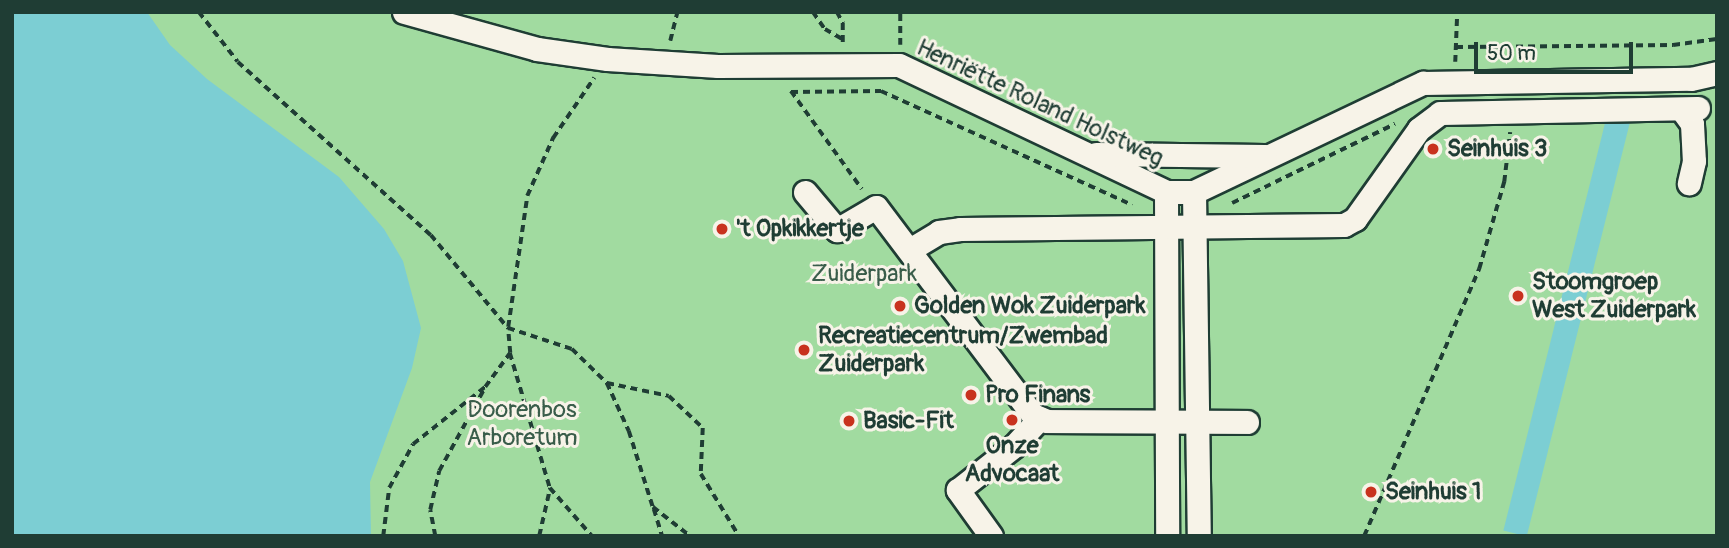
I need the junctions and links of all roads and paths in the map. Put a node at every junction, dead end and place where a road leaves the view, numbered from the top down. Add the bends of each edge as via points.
1 (199, 12) edge
2 (404, 12) edge
3 (677, 12) edge
4 (813, 12) edge
5 (837, 12) edge
6 (900, 12) edge
7 (1457, 12) edge
8 (1717, 39) edge
9 (1456, 47) junction
10 (607, 59) junction
11 (667, 63) junction
12 (775, 65) junction
13 (899, 65) junction
14 (1717, 73) edge
15 (1455, 82) junction
16 (1455, 114) junction
17 (1402, 121) dead end
18 (1510, 127) dead end
19 (1090, 154) junction
20 (1272, 156) junction
21 (1689, 183) dead end
22 (1157, 187) junction
23 (805, 192) dead end
24 (1194, 192) junction
25 (876, 207) junction
26 (1168, 228) junction
27 (1204, 229) junction
28 (911, 250) junction
29 (508, 328) junction
30 (510, 352) junction
31 (607, 383) junction
32 (485, 387) junction
33 (1040, 418) junction
34 (1247, 422) dead end
35 (1167, 423) junction
36 (1197, 423) junction
37 (550, 488) junction
38 (653, 507) junction
39 (383, 536) edge
40 (435, 536) edge
41 (539, 536) edge
42 (592, 536) edge
43 (662, 536) edge
44 (690, 536) edge
45 (739, 536) edge
46 (991, 536) edge
47 (1167, 536) edge
48 (1199, 536) edge
49 (1364, 536) edge

1 - 29 path via 238,62 431,235
2 - 10 street, Henriëtte Roland Holstweg via 537,49
3 - 11 path
4 - 5 path via 825,29 842,39 843,23
6 - 13 path
7 - 9 path
8 - 9 path via 1673,46
9 - 15 path
10 - 11 street, Henriëtte Roland Holstweg
10 - 29 path via 553,138 527,196
11 - 12 street, Henriëtte Roland Holstweg
12 - 13 street, Henriëtte Roland Holstweg
12 - 25 path
13 - 19 street, Henriëtte Roland Holstweg
14 - 15 street, Henriëtte Roland Holstweg via 1691,79
15 - 16 street
15 - 20 street, Henriëtte Roland Holstweg via 1423,83
16 - 21 street via 1690,109 1694,161
16 - 27 street via 1440,113 1419,130 1355,219 1344,225
17 - 27 path via 1221,209
18 - 49 path via 1504,182 1479,269
19 - 20 street
19 - 22 street, Henriëtte Roland Holstweg
20 - 24 street, Henriëtte Roland Holstweg
22 - 24 street, Henriëtte Roland Holstweg
22 - 26 street
23 - 25 street via 837,230
24 - 27 street
25 - 28 street
26 - 27 street
26 - 28 street via 960,229 939,232
26 - 35 street
27 - 36 street
28 - 33 street via 1021,402
29 - 30 path
29 - 31 path via 572,349
30 - 32 path
30 - 37 path
31 - 38 path via 629,431
31 - 45 path via 669,396 703,428 701,474
32 - 39 path via 413,444 389,488
32 - 40 path via 439,471 430,510
33 - 35 street
33 - 46 street via 1014,446 958,490
34 - 36 street
35 - 36 street
35 - 47 street
36 - 48 street
37 - 41 path
37 - 42 path
38 - 43 path
38 - 44 path

